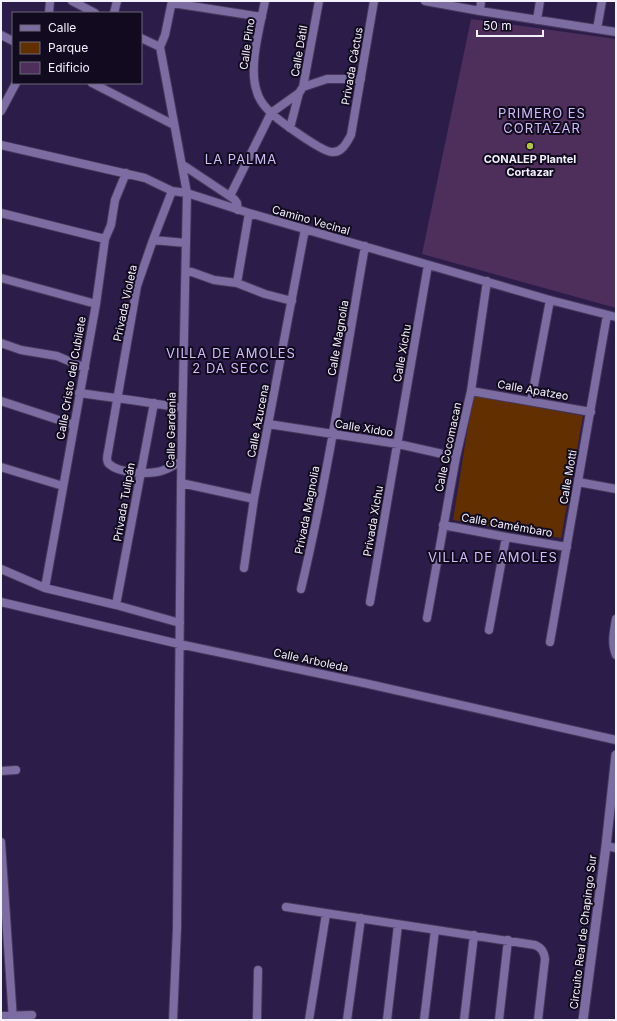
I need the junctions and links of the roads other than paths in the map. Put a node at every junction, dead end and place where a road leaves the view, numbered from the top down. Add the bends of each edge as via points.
1 (50, 1) edge
2 (72, 1) edge
3 (117, 1) edge
4 (265, 1) edge
5 (319, 1) edge
6 (374, 1) edge
7 (426, 1) edge
8 (482, 1) edge
9 (540, 1) edge
10 (602, 1) edge
11 (172, 2) edge
12 (480, 11) junction
13 (49, 12) edge
14 (93, 12) edge
15 (114, 12) edge
16 (262, 18) junction
17 (536, 20) junction
18 (597, 28) junction
19 (616, 32) edge
20 (1, 35) edge
21 (142, 38) edge
22 (12, 40) edge
23 (160, 47) junction
24 (361, 79) junction
25 (15, 84) edge
26 (94, 84) edge
27 (301, 90) junction
28 (2, 107) edge
29 (271, 113) junction
30 (174, 125) junction
31 (290, 128) junction
32 (351, 135) joint
33 (1, 145) edge
34 (183, 165) junction
35 (126, 173) junction
36 (172, 191) junction
37 (187, 193) junction
38 (230, 196) junction
39 (238, 210) junction
40 (1, 213) edge
41 (249, 214) junction
42 (305, 229) junction
43 (105, 239) junction
44 (153, 240) junction
45 (186, 243) junction
46 (365, 246) junction
47 (428, 265) junction
48 (186, 270) junction
49 (1, 278) edge
50 (487, 281) junction
51 (237, 283) junction
52 (550, 300) junction
53 (292, 301) junction
54 (96, 304) junction
55 (607, 315) junction
56 (616, 317) edge
57 (1, 344) edge
58 (85, 368) junction
59 (471, 390) junction
60 (79, 393) junction
61 (118, 399) junction
62 (1, 401) edge
63 (531, 401) junction
64 (154, 403) junction
65 (182, 408) junction
66 (591, 412) junction
67 (268, 424) junction
68 (74, 425) junction
69 (332, 434) junction
70 (398, 444) junction
71 (456, 457) junction
72 (181, 460) junction
73 (1, 467) edge
74 (140, 474) junction
75 (578, 482) junction
76 (181, 483) junction
77 (63, 486) junction
78 (616, 489) edge
79 (254, 499) junction
80 (444, 525) junction
81 (506, 537) junction
82 (567, 547) junction
83 (244, 568) dead end
84 (1, 569) edge
85 (45, 588) junction
86 (302, 589) dead end
87 (1, 602) edge
88 (370, 602) dead end
89 (116, 605) junction
90 (427, 618) dead end
91 (616, 619) edge
92 (180, 624) junction
93 (490, 630) dead end
94 (550, 642) dead end
95 (180, 644) junction
96 (616, 655) edge
97 (616, 740) edge
98 (616, 755) edge
99 (16, 770) dead end
100 (1, 771) edge
101 (1, 842) edge
102 (606, 846) junction
103 (616, 848) edge
104 (286, 907) dead end
105 (326, 914) junction
106 (361, 918) junction
107 (398, 925) junction
108 (435, 930) junction
109 (474, 935) junction
110 (508, 940) junction
111 (258, 970) dead end
112 (32, 1015) dead end
113 (1, 1016) edge
114 (13, 1017) edge
115 (173, 1020) edge
116 (258, 1020) edge
117 (309, 1020) edge
118 (347, 1020) edge
119 (387, 1020) edge
120 (424, 1020) edge
121 (464, 1020) edge
122 (499, 1020) edge
123 (538, 1020) edge
124 (584, 1020) edge

1 - 13 street
2 - 14 street
3 - 15 street
4 - 16 street, Calle Pino
5 - 27 street, Calle Dátil
6 - 24 street, Privada Cáctus
7 - 12 street
8 - 12 street
9 - 17 street
10 - 18 street
11 - 16 street
11 - 23 street
12 - 17 street
16 - 29 street, Calle Pino via 253,73 256,91 261,102
17 - 18 street
18 - 19 street
20 - 22 street
21 - 23 street
23 - 30 street, Calle Gardenia
24 - 27 street via 328,79
24 - 32 street, Privada Cáctus
25 - 28 street
26 - 30 street
27 - 29 street
27 - 31 street, Calle Dátil
29 - 31 street, Calle Pino
29 - 38 street
30 - 34 street, Calle Gardenia
31 - 32 street, Calle Pino via 333,152 345,146
33 - 35 street, Camino Vecinal
34 - 37 street, Calle Gardenia
34 - 38 street
35 - 36 street, Camino Vecinal via 145,178
35 - 43 street, Calle Cristo del Cubilete via 115,200 111,225
36 - 37 street, Camino Vecinal
36 - 44 street, Privada Violeta
37 - 39 street, Camino Vecinal
37 - 45 street, Calle Gardenia
38 - 39 street via 237,203
39 - 41 street, Camino Vecinal
40 - 43 street
41 - 42 street, Camino Vecinal
41 - 51 street
42 - 46 street, Camino Vecinal
42 - 53 street, Calle Azucena
43 - 54 street, Calle Cristo del Cubilete
44 - 45 street
44 - 61 street, Privada Violeta via 138,286
45 - 48 street, Calle Gardenia
46 - 47 street, Camino Vecinal
46 - 69 street, Calle Magnolia
47 - 50 street, Camino Vecinal
47 - 70 street, Calle Xichu
48 - 51 street via 214,280
48 - 65 street, Calle Gardenia
49 - 54 street
50 - 52 street, Camino Vecinal
50 - 59 street, Calle Cocomacan
51 - 53 street
52 - 55 street, Camino Vecinal
52 - 63 street
53 - 67 street, Calle Azucena
54 - 58 street, Calle Cristo del Cubilete
55 - 56 street, Camino Vecinal
55 - 66 street, Calle Motti
57 - 58 street via 56,356
58 - 60 street, Calle Cristo del Cubilete
59 - 63 street, Calle Apatzeo
59 - 71 street, Calle Cocomacan
60 - 61 street
60 - 68 street, Calle Cristo del Cubilete
61 - 64 street
61 - 74 street, Privada Violeta via 107,461 122,470
62 - 68 street
63 - 66 street, Calle Apatzeo
64 - 65 street
64 - 74 street, Privada Tulipán
65 - 72 street, Calle Gardenia
66 - 75 street, Calle Motti
67 - 69 street, Calle Xidoo
67 - 79 street, Calle Azucena
68 - 77 street, Calle Cristo del Cubilete
69 - 70 street, Calle Xidoo
69 - 86 street, Privada Magnolia
70 - 71 street, Calle Xidoo
70 - 88 street, Privada Xichu
71 - 80 street, Calle Cocomacan
72 - 74 street via 165,470
72 - 76 street, Calle Gardenia
73 - 77 street
74 - 89 street, Privada Tulipán
75 - 78 street
75 - 82 street, Calle Motti
76 - 79 street
76 - 92 street, Calle Gardenia
77 - 85 street, Calle Cristo del Cubilete
79 - 83 street, Calle Azucena
80 - 81 street, Calle Camémbaro
80 - 90 street, Calle Cocomacan
81 - 82 street, Calle Camémbaro
81 - 93 street
82 - 94 street, Calle Motti
84 - 85 street
85 - 89 street
87 - 95 street, Calle Arboleda
89 - 92 street
91 - 96 street via 613,638
92 - 95 street, Calle Gardenia
95 - 97 street, Calle Arboleda
95 - 115 street, Calle Gardenia via 177,928
98 - 102 street, Circuito Real de Chapingo Sur
99 - 100 street
101 - 114 street
102 - 103 street
102 - 124 street, Circuito Real de Chapingo Sur
104 - 105 street
105 - 106 street
105 - 117 street
106 - 107 street
106 - 118 street
107 - 108 street
107 - 119 street
108 - 109 street
108 - 120 street
109 - 110 street
109 - 121 street
110 - 122 street
110 - 123 street via 536,945 544,952
111 - 116 street
112 - 114 street
113 - 114 street

